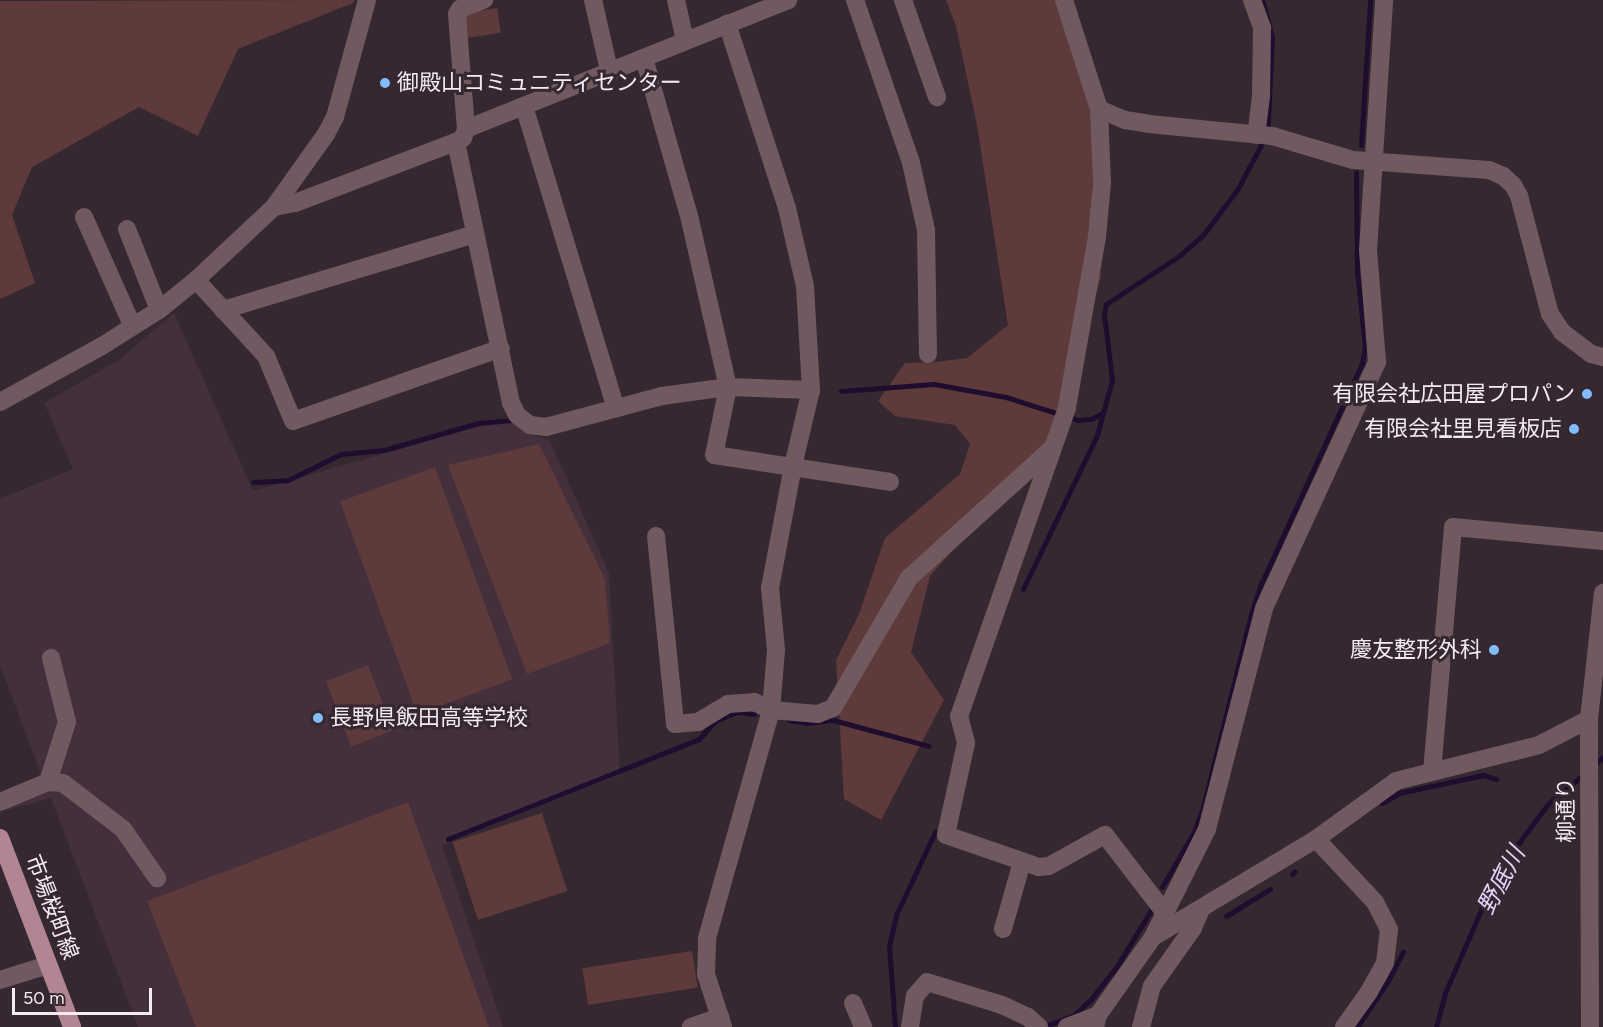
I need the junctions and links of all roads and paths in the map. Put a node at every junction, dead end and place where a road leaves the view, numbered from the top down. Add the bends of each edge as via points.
1 (366, 0) edge
2 (484, 0) edge
3 (593, 0) edge
4 (676, 0) edge
5 (789, 0) edge
6 (855, 0) edge
7 (903, 0) edge
8 (1064, 0) edge
9 (1252, 0) edge
10 (1384, 0) edge
11 (728, 23) junction
12 (685, 40) junction
13 (644, 58) junction
14 (609, 70) junction
15 (937, 97) dead end
16 (524, 106) junction
17 (1099, 109) junction
18 (461, 135) junction
19 (1264, 135) junction
20 (1374, 162) junction
21 (274, 207) junction
22 (84, 218) dead end
23 (127, 229) dead end
24 (474, 234) junction
25 (196, 280) junction
26 (159, 310) junction
27 (223, 310) junction
28 (132, 325) junction
29 (501, 348) junction
30 (928, 354) dead end
31 (1603, 357) edge
32 (728, 387) junction
33 (811, 390) junction
34 (1, 399) edge
35 (616, 408) junction
36 (1050, 450) junction
37 (793, 466) junction
38 (890, 482) dead end
39 (656, 536) dead end
40 (1603, 541) edge
41 (1603, 593) edge
42 (51, 658) dead end
43 (1597, 694) edge
44 (771, 710) junction
45 (1589, 726) junction
46 (1432, 772) junction
47 (48, 782) junction
48 (0, 802) edge
49 (1594, 802) edge
50 (0, 838) edge
51 (1316, 839) junction
52 (1022, 862) junction
53 (157, 878) dead end
54 (1201, 909) junction
55 (1165, 913) junction
56 (1003, 929) dead end
57 (1153, 936) junction
58 (1597, 938) edge
59 (48, 965) junction
60 (0, 980) edge
61 (853, 1003) dead end
62 (1096, 1021) edge
63 (722, 1022) edge
64 (1038, 1026) edge
65 (72, 1027) edge
66 (691, 1027) edge
67 (863, 1027) edge
68 (910, 1027) edge
69 (1067, 1027) edge
70 (1141, 1027) edge
71 (1344, 1027) edge
72 (1590, 1027) edge

1 - 21 street via 335,117
2 - 18 street via 460,9 457,14
3 - 14 street
4 - 12 street
5 - 11 street
6 - 30 street via 911,163 926,230
7 - 15 street
8 - 17 street
9 - 19 street via 1262,28 1260,96
10 - 20 street
11 - 12 street
11 - 33 street via 792,230 805,286
12 - 13 street
13 - 14 street
13 - 32 street via 690,220
14 - 16 street
16 - 18 street
16 - 35 street
17 - 19 street via 1125,120
17 - 36 street via 1102,183 1097,237 1065,415
18 - 21 street via 295,203
18 - 24 street
19 - 20 street
20 - 31 street via 1489,170 1514,185 1550,314 1570,338
20 - 55 street via 1368,250 1377,362 1264,608 1207,829
21 - 25 street
22 - 28 street
23 - 26 street
24 - 27 street
24 - 29 street
25 - 26 street
25 - 27 street
26 - 28 street
27 - 29 street via 266,356 293,421
28 - 34 street via 102,346
29 - 35 street via 511,403 517,415 530,424 546,427
32 - 33 street
32 - 35 street via 662,396
32 - 37 street via 714,455
33 - 37 street
36 - 44 street via 909,578 833,708 818,714
36 - 52 street via 1033,511 959,716 966,743 946,835
37 - 38 street
37 - 44 street via 770,588 776,650
39 - 44 street via 675,724 698,722 728,704 754,702
40 - 46 street via 1453,527
41 - 43 street, 柳通り
42 - 47 street via 67,722
43 - 45 street, 柳通り
44 - 63 street via 707,939 706,974
45 - 46 street via 1539,745
45 - 49 street, 柳通り
46 - 51 street via 1396,781
47 - 48 street
47 - 53 street via 63,783 123,829
49 - 58 street, 柳通り
50 - 59 main road, 市場桜町線
51 - 54 street
51 - 71 street via 1375,902 1389,930 1385,963
52 - 55 street via 1049,866 1105,835
52 - 56 street
54 - 57 street
54 - 70 street via 1193,928 1152,986
55 - 57 street
57 - 62 street
58 - 72 street, 柳通り
59 - 60 street
59 - 65 main road, 市場桜町線
61 - 67 street
62 - 69 street
63 - 66 street
64 - 68 street via 1002,1005 927,982 915,996

